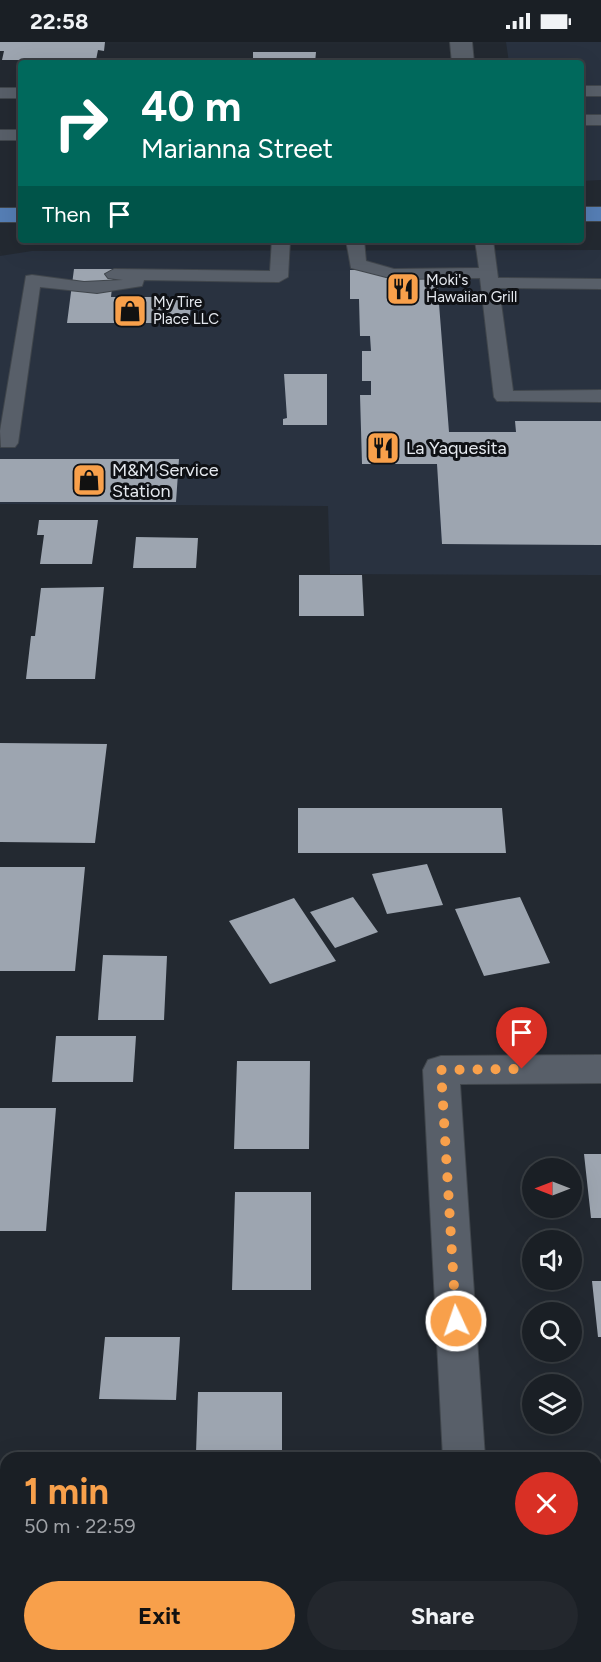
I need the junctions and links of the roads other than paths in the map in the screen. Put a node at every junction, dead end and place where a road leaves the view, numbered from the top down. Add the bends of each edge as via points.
1 (461, 42) edge
2 (463, 60) edge
3 (601, 91) edge
4 (584, 92) edge
5 (0, 93) edge
6 (18, 93) edge
7 (584, 120) edge
8 (601, 120) edge
9 (0, 135) edge
10 (18, 135) edge
11 (584, 214) edge
12 (601, 214) edge
13 (0, 215) edge
14 (18, 215) edge
15 (280, 243) edge
16 (356, 243) edge
17 (484, 243) edge
18 (74, 274) dead end
19 (114, 274) dead end
20 (154, 277) junction
21 (488, 278) junction
22 (32, 280) junction
23 (601, 284) edge
24 (9, 383) edge
25 (601, 396) edge
26 (8, 443) dead end
27 (601, 1069) edge
28 (464, 1452) edge

1 - 2 street
3 - 4 lane
5 - 6 lane
7 - 8 lane
9 - 10 lane
11 - 12 main road
13 - 14 main road
15 - 20 lane via 279,277
16 - 21 lane via 357,264 393,274
17 - 21 lane
18 - 22 lane
19 - 20 lane
20 - 22 lane via 112,288 72,288
21 - 23 lane
21 - 25 lane via 504,397
22 - 24 lane
24 - 26 lane
27 - 28 street via 441,1070

